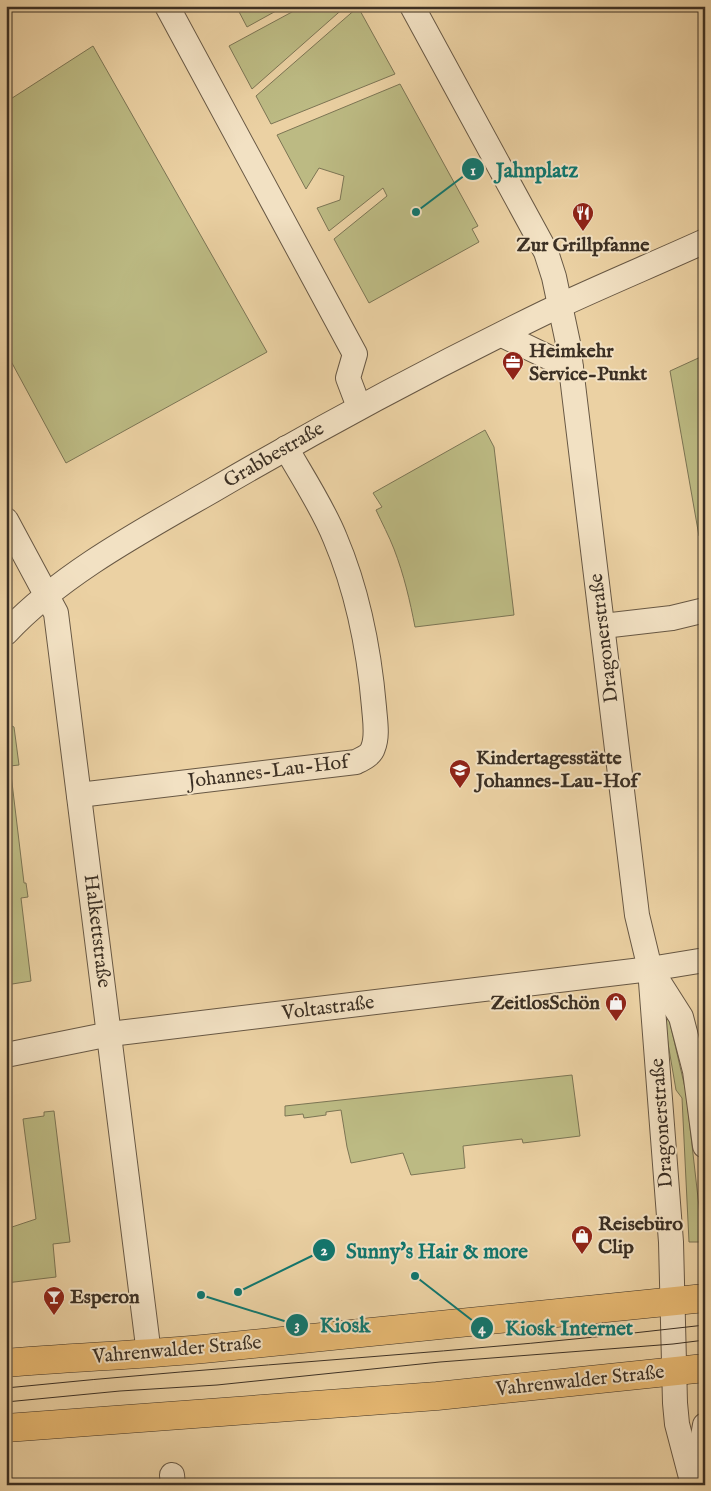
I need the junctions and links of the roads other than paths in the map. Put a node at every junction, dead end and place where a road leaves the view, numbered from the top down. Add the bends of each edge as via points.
1 (167, 6) edge
2 (412, 6) edge
3 (705, 241) edge
4 (560, 306) junction
5 (502, 335) junction
6 (570, 368) junction
7 (359, 407) junction
8 (286, 448) junction
9 (6, 520) edge
10 (47, 595) junction
11 (705, 610) edge
12 (603, 626) junction
13 (6, 633) edge
14 (79, 795) junction
15 (705, 960) edge
16 (650, 969) junction
17 (110, 1034) junction
18 (6, 1055) edge
19 (705, 1146) edge
20 (705, 1298) edge
21 (672, 1301) junction
22 (149, 1354) junction
23 (6, 1363) edge
24 (705, 1368) edge
25 (674, 1371) junction
26 (705, 1424) edge
27 (6, 1428) edge
28 (694, 1485) edge

1 - 7 street via 355,354 348,378
2 - 4 street, Dragonerstraße via 546,252
3 - 4 street, Grabbestraße
4 - 5 street, Grabbestraße
4 - 6 street, Dragonerstraße
5 - 6 street
5 - 7 street, Grabbestraße
6 - 12 street, Dragonerstraße
7 - 8 street, Grabbestraße
8 - 10 street, Grabbestraße via 132,537
8 - 14 street, Johannes-Lau-Hof via 335,537 355,591 367,643 373,694 376,736 373,750 356,762
9 - 10 street, Halkettstraße
10 - 13 street, Grabbestraße
10 - 14 street, Halkettstraße via 56,613
11 - 12 street via 672,618
12 - 16 street, Dragonerstraße via 637,915
14 - 17 street, Halkettstraße
15 - 16 street, Voltastraße
16 - 17 street, Voltastraße
16 - 19 street, Dragonerstraße via 681,1017 695,1071
16 - 21 street, Dragonerstraße via 671,1242
17 - 18 street, Voltastraße
17 - 22 street, Halkettstraße
20 - 21 main road, Vahrenwalder Straße
21 - 22 main road, Vahrenwalder Straße
21 - 25 street, Dragonerstraße
22 - 23 main road, Vahrenwalder Straße
24 - 25 main road, Vahrenwalder Straße
25 - 27 main road, Vahrenwalder Straße via 437,1396
25 - 28 street, Dragonerstraße via 677,1424
26 - 28 street, Dragonerstraße

